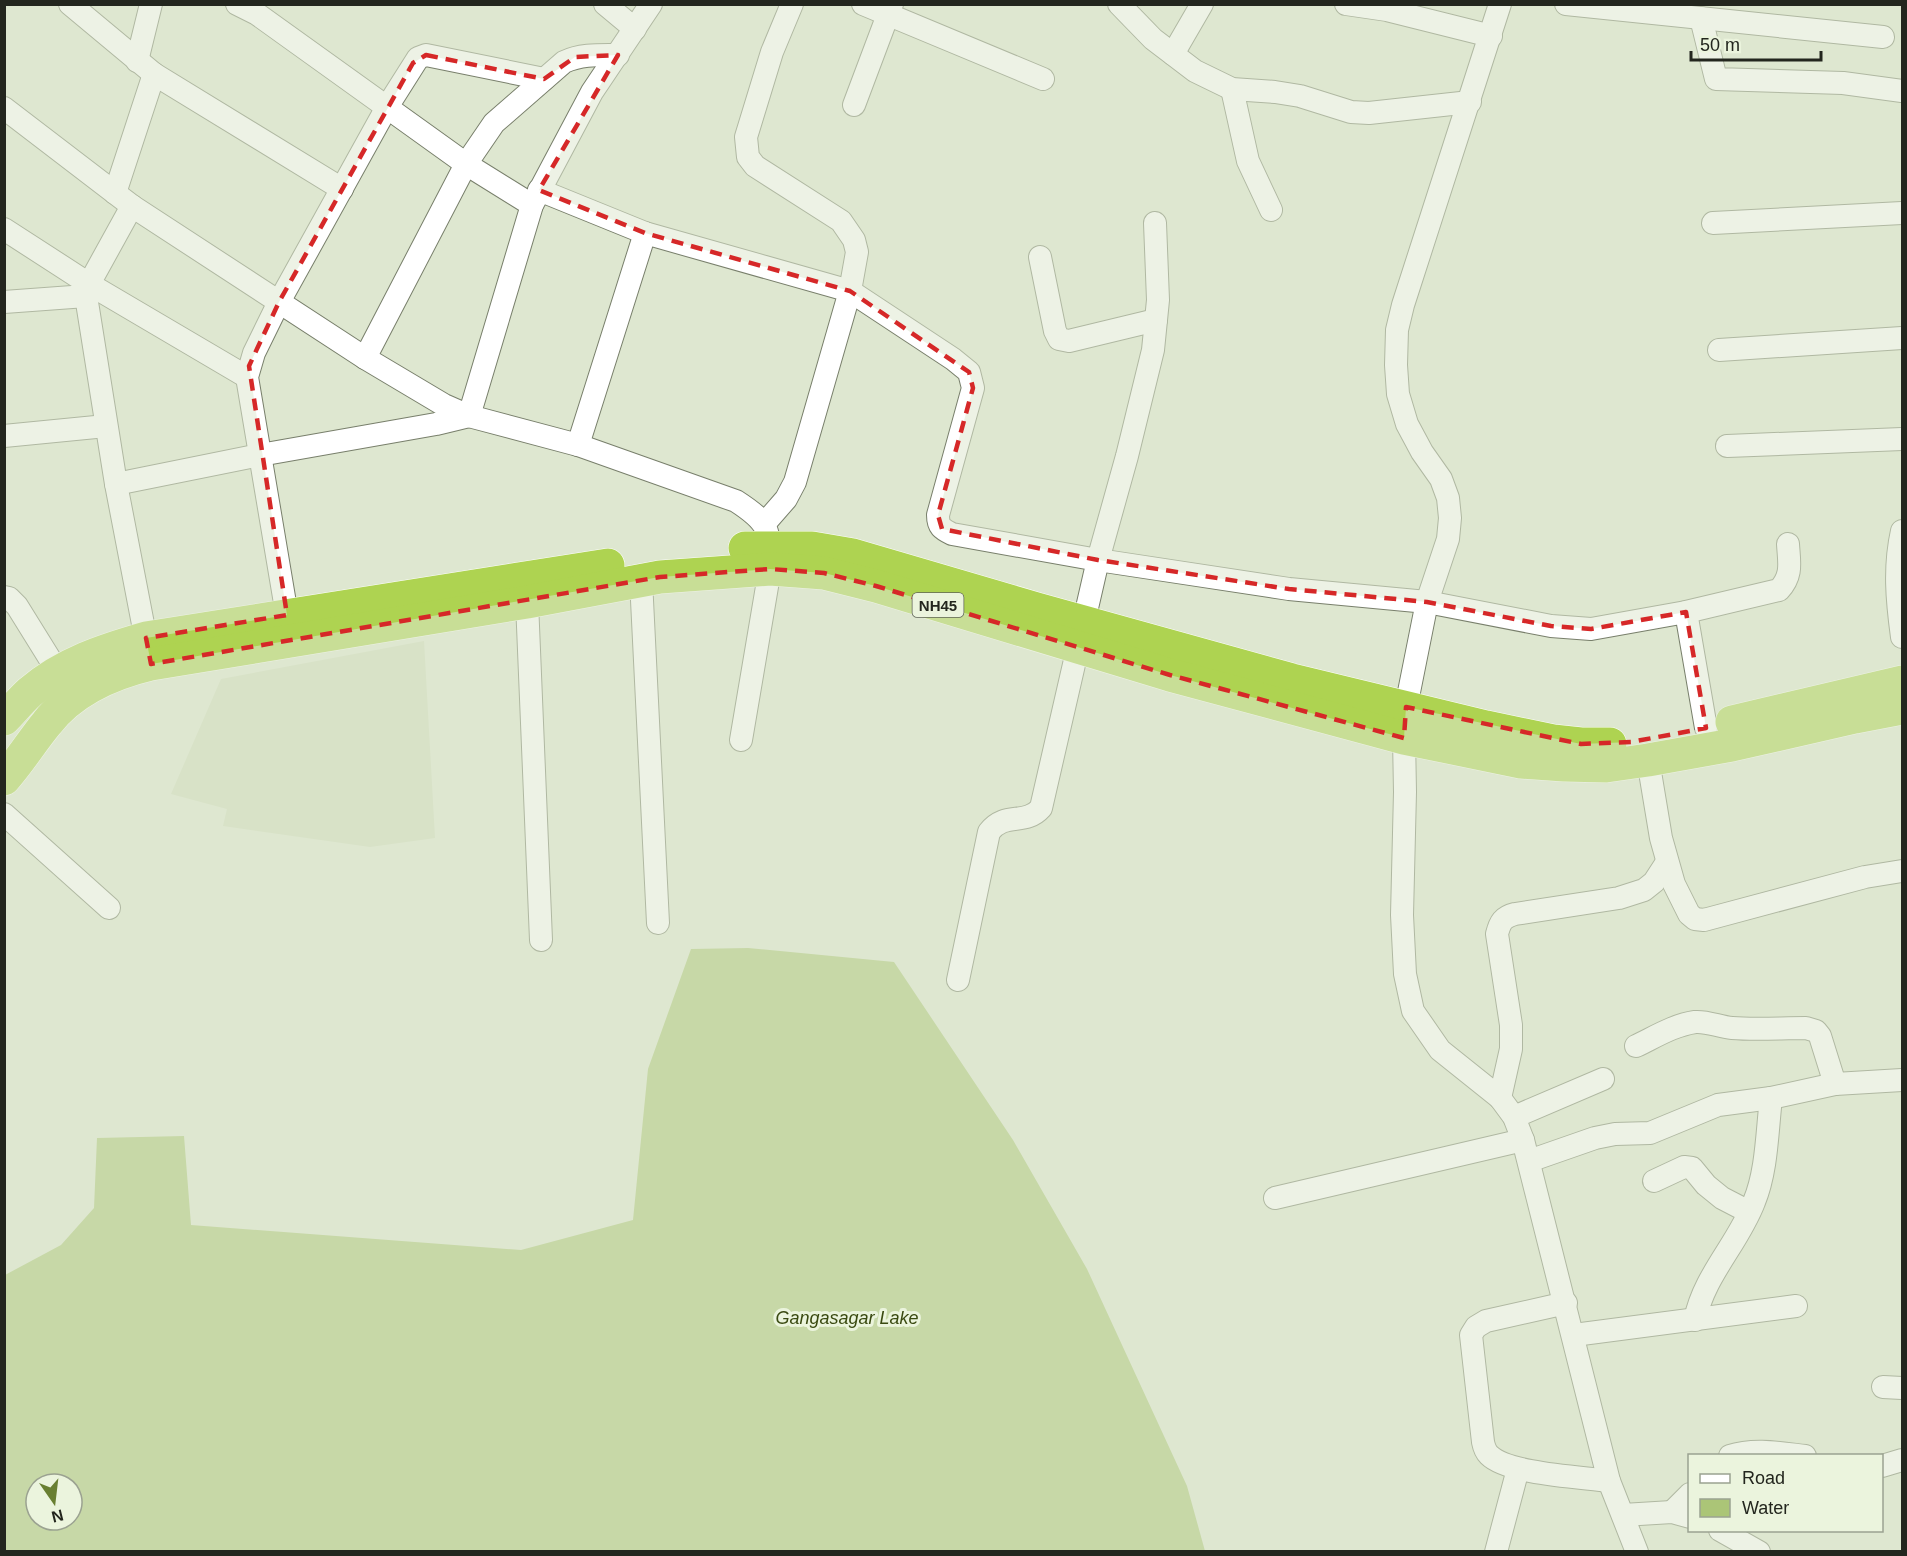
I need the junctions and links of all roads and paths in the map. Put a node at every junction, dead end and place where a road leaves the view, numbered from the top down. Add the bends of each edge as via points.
1 (70, 4) edge
2 (151, 4) edge
3 (237, 4) edge
4 (605, 4) edge
5 (651, 4) edge
6 (792, 4) edge
7 (863, 4) edge
8 (1119, 4) edge
9 (1202, 4) edge
10 (1346, 4) edge
11 (1500, 4) edge
12 (1566, 4) edge
13 (890, 10) edge
14 (94, 14) edge
15 (1701, 18) junction
16 (635, 29) junction
17 (1491, 36) junction
18 (1882, 37) dead end
19 (1173, 54) junction
20 (618, 55) junction
21 (146, 68) junction
22 (544, 79) junction
23 (1043, 79) dead end
24 (1232, 89) junction
25 (1902, 91) edge
26 (1470, 102) junction
27 (854, 105) dead end
28 (387, 107) junction
29 (4, 108) edge
30 (466, 164) junction
31 (342, 189) junction
32 (536, 197) junction
33 (123, 200) junction
34 (1271, 210) dead end
35 (1902, 213) edge
36 (1155, 223) dead end
37 (1713, 223) dead end
38 (4, 230) edge
39 (645, 234) junction
40 (1040, 257) dead end
41 (88, 290) junction
42 (850, 291) junction
43 (4, 302) edge
44 (279, 302) junction
45 (1156, 320) junction
46 (1902, 338) edge
47 (1719, 350) dead end
48 (365, 358) junction
49 (247, 377) junction
50 (469, 416) junction
51 (106, 426) junction
52 (4, 436) edge
53 (1902, 440) edge
54 (578, 445) junction
55 (1727, 446) dead end
56 (260, 454) junction
57 (116, 484) junction
58 (1902, 531) edge
59 (1788, 544) dead end
60 (768, 547) junction
61 (1098, 560) junction
62 (640, 580) junction
63 (4, 597) edge
64 (527, 602) junction
65 (1427, 602) junction
66 (1686, 612) junction
67 (287, 615) junction
68 (1081, 634) junction
69 (1902, 637) edge
70 (148, 651) junction
71 (58, 672) junction
72 (1902, 682) edge
73 (1902, 708) edge
74 (4, 719) edge
75 (1405, 722) junction
76 (1706, 728) junction
77 (741, 740) dead end
78 (1648, 760) junction
79 (4, 779) edge
80 (4, 814) edge
81 (1667, 862) junction
82 (1902, 871) edge
83 (109, 908) dead end
84 (658, 923) dead end
85 (541, 940) dead end
86 (958, 980) dead end
87 (1636, 1046) dead end
88 (1603, 1079) dead end
89 (1902, 1080) edge
90 (1835, 1084) junction
91 (1500, 1098) junction
92 (1771, 1098) junction
93 (1514, 1117) junction
94 (1526, 1150) junction
95 (1654, 1181) dead end
96 (1275, 1198) dead end
97 (1749, 1212) junction
98 (1566, 1303) junction
99 (1796, 1306) dead end
100 (1695, 1320) junction
101 (1574, 1335) junction
102 (1733, 1454) edge
103 (1791, 1454) edge
104 (1902, 1460) edge
105 (1883, 1465) edge
106 (1518, 1469) junction
107 (1609, 1481) junction
108 (1688, 1496) edge
109 (1681, 1514) edge
110 (1623, 1515) junction
111 (1724, 1532) edge
112 (1496, 1551) edge
113 (1637, 1551) edge
114 (1759, 1551) edge

1 - 14 street
2 - 21 street
3 - 28 street
4 - 16 street
5 - 16 street
6 - 42 street via 772,52 746,137 748,157 755,166 849,230 857,252
7 - 13 street
8 - 19 street
9 - 19 street
10 - 17 street
11 - 17 street
12 - 15 street
13 - 23 street
13 - 27 street
14 - 21 street
15 - 18 street
15 - 25 street via 1716,79 1843,83
16 - 20 street
17 - 26 street
19 - 24 street via 1195,71
20 - 22 street via 574,57
20 - 32 street via 592,92
21 - 31 street
21 - 33 street
22 - 28 street via 426,55 413,63
22 - 30 street via 494,123
24 - 26 street via 1292,95 1351,112
24 - 34 street via 1248,161
26 - 65 street via 1397,330 1398,394 1407,424 1441,479 1448,498 1448,539
28 - 30 street
28 - 31 street
29 - 33 street
30 - 32 street
30 - 48 street
31 - 44 street
32 - 39 street
32 - 50 street
33 - 41 street
33 - 44 street
35 - 37 street
36 - 45 street
38 - 41 street
39 - 42 street
39 - 54 street
40 - 45 street via 1059,339 1070,341
41 - 43 street
41 - 49 street
41 - 51 street
42 - 60 street via 795,482
42 - 61 street via 953,359 972,379 973,388 938,515 942,529
44 - 48 street
44 - 49 street via 254,352
45 - 61 street via 1133,435
46 - 47 street
48 - 50 street
49 - 56 street
50 - 54 street
50 - 56 street
51 - 52 street
51 - 57 street
53 - 55 street
54 - 60 street via 736,501 754,513
56 - 57 street
56 - 67 street
57 - 70 street
58 - 69 street via 1896,591
59 - 66 street via 1790,572 1779,590
60 - 62 highway, NH45 via 716,572
60 - 67 highway, NH45 via 661,558
60 - 68 highway, NH45 via 812,548 853,555
60 - 77 street
61 - 65 street via 1289,589
61 - 68 street
62 - 64 highway, NH45
62 - 84 street
63 - 71 street via 17,606
64 - 70 highway, NH45
64 - 85 street
65 - 66 street via 1551,626 1591,629
65 - 75 street
66 - 76 street
67 - 70 highway, NH45
68 - 75 highway, NH45 via 1292,680
68 - 86 street via 1041,808 1035,814 996,823 989,832
70 - 71 highway, NH45 via 104,650
70 - 79 highway, NH45 via 129,669 78,694 49,720
71 - 74 highway, NH45 via 30,692
72 - 76 highway, NH45
73 - 78 highway, NH45
75 - 76 highway, NH45 via 1486,727 1581,744 1630,742
75 - 78 highway, NH45 via 1521,762 1606,766
75 - 91 street via 1402,915 1405,974 1413,1011 1440,1050
78 - 81 street
80 - 83 street
81 - 82 street via 1689,914 1704,920 1865,877
81 - 91 street via 1644,890 1619,898 1506,916 1500,923 1497,934 1511,1025 1511,1049
87 - 90 street via 1695,1022 1734,1028 1806,1028 1820,1036
88 - 93 street
89 - 90 street
90 - 92 street
91 - 93 street
92 - 94 street via 1718,1105 1650,1133 1615,1134
92 - 97 street via 1761,1182
93 - 94 street
94 - 96 street
94 - 98 street
95 - 97 street via 1684,1167 1692,1168 1722,1198
97 - 100 street via 1704,1288
98 - 101 street
98 - 106 street via 1485,1321 1471,1335 1485,1450 1490,1457
99 - 100 street
100 - 101 street
101 - 107 street
102 - 103 street
104 - 105 street
106 - 107 street
106 - 112 street
107 - 110 street
108 - 109 street
109 - 110 street
110 - 113 street
111 - 114 street

